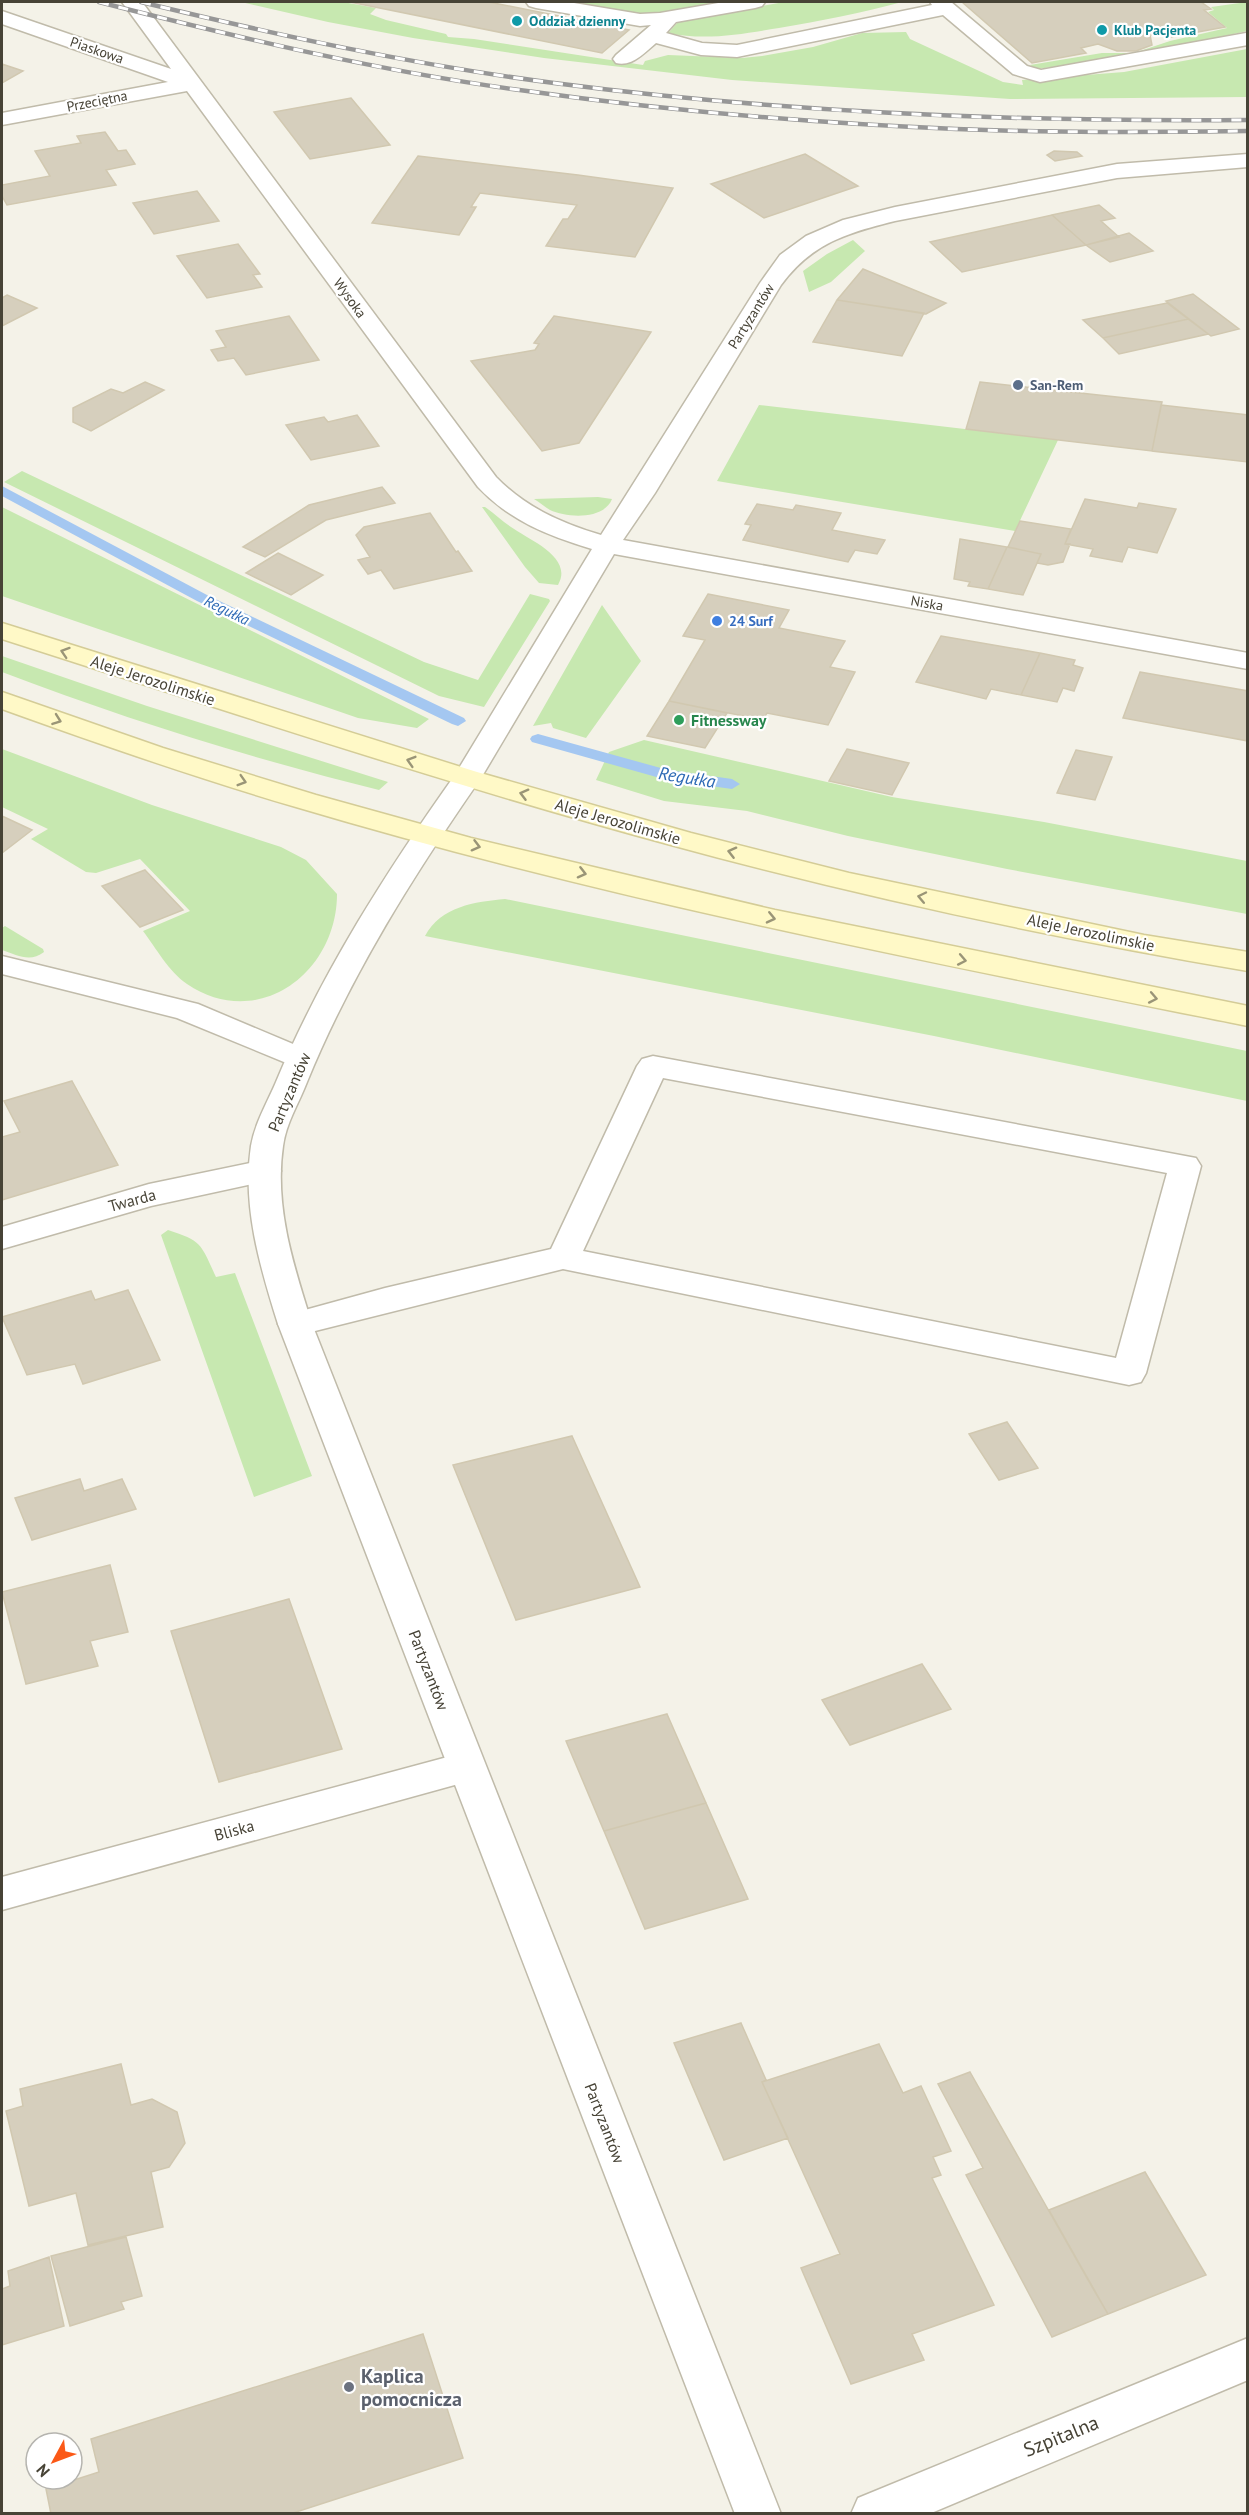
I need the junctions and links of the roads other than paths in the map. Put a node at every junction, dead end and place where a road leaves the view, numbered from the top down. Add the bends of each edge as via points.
1 (132, 2) edge
2 (536, 2) edge
3 (755, 2) edge
4 (943, 5) edge
5 (2, 17) edge
6 (670, 17) junction
7 (652, 36) junction
8 (1246, 39) edge
9 (623, 59) dead end
10 (192, 84) junction
11 (2, 118) edge
12 (1248, 160) edge
13 (607, 545) junction
14 (2, 631) edge
15 (1248, 661) edge
16 (2, 700) edge
17 (467, 778) junction
18 (427, 834) junction
19 (1248, 962) edge
20 (2, 965) edge
21 (1248, 1016) edge
22 (301, 1059) junction
23 (265, 1171) junction
24 (2, 1238) edge
25 (563, 1258) junction
26 (295, 1324) junction
27 (466, 1767) junction
28 (2, 1894) edge
29 (1248, 2359) edge
30 (758, 2514) edge
31 (874, 2514) edge

1 - 10 street, Wysoka
2 - 6 street via 624,19
3 - 6 street
4 - 7 street via 737,51 701,49
4 - 8 street via 1020,70 1040,76
5 - 10 street, Piaskowa
6 - 7 street
7 - 9 street
10 - 11 street, Przeciętna
10 - 13 street, Wysoka via 492,488 530,518
12 - 13 street, Partyzantów via 1118,171 895,214 850,225 814,241 788,260 771,283
13 - 15 street, Niska
13 - 17 street, Partyzantów
17 -> 14 main road, Aleje Jerozolimskie
16 -> 18 main road via 217,774
17 - 18 street, Partyzantów
19 -> 17 main road, Aleje Jerozolimskie via 848,882
18 -> 21 main road via 885,944
18 - 22 street, Partyzantów via 374,920
20 - 22 street via 187,1011
22 - 23 street, Partyzantów via 267,1143
23 - 24 street, Twarda via 149,1195
23 - 26 street, Partyzantów via 273,1248
25 - 25 street via 1128,1373 1185,1166 653,1066
25 - 26 street
26 - 27 street, Partyzantów
27 - 28 street, Bliska
27 - 30 street, Partyzantów
29 - 31 street, Szpitalna

